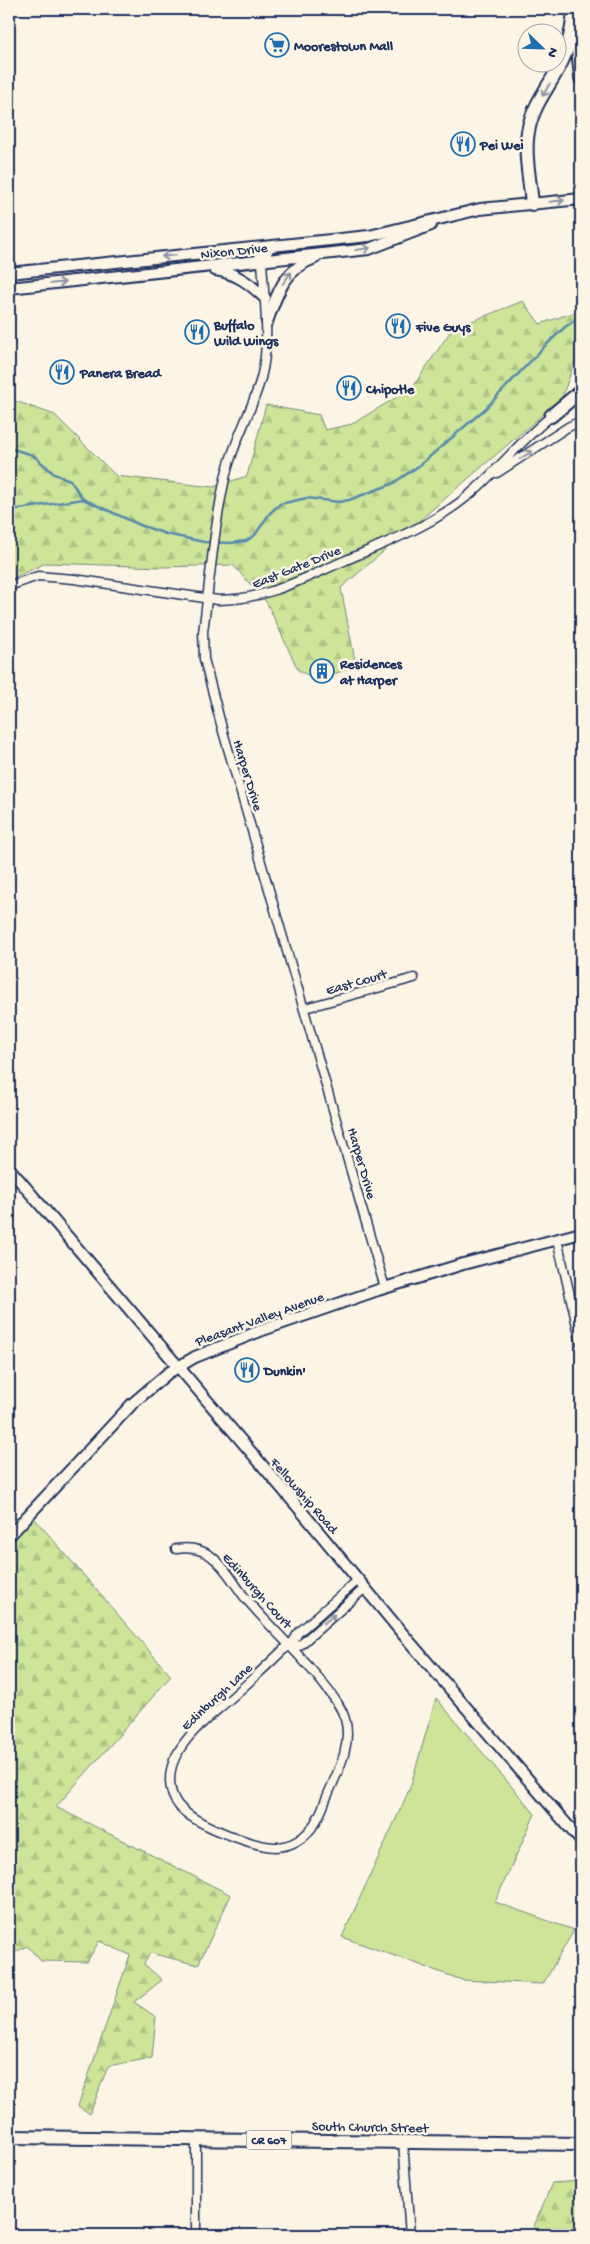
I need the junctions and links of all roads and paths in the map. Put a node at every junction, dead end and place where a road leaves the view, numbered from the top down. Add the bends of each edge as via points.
1 (574, 11) edge
2 (581, 78) edge
3 (581, 199) edge
4 (532, 204) junction
5 (457, 213) junction
6 (270, 248) junction
7 (257, 249) junction
8 (328, 253) junction
9 (262, 261) junction
10 (202, 267) junction
11 (9, 273) edge
12 (9, 288) edge
13 (265, 298) junction
14 (267, 322) junction
15 (581, 391) edge
16 (581, 400) edge
17 (552, 416) junction
18 (581, 422) edge
19 (485, 481) junction
20 (9, 586) edge
21 (207, 598) junction
22 (414, 978) dead end
23 (304, 1008) junction
24 (9, 1168) edge
25 (581, 1233) edge
26 (557, 1239) junction
27 (385, 1288) junction
28 (581, 1343) edge
29 (178, 1366) junction
30 (9, 1536) edge
31 (176, 1549) dead end
32 (362, 1584) junction
33 (291, 1645) junction
34 (581, 1841) edge
35 (9, 2137) edge
36 (196, 2139) junction
37 (403, 2142) junction
38 (581, 2144) edge
39 (196, 2235) edge
40 (410, 2235) edge

1 - 2 main road
1 -> 4 main road via 572,32 564,56 534,112 527,134
4 -> 3 street, Nixon Drive
4 - 5 street, Nixon Drive
5 - 6 street, Nixon Drive via 388,233
8 -> 5 street, Nixon Drive via 369,249
6 - 7 street, Nixon Drive
6 - 9 street
7 - 9 street, Harper Drive
7 -> 11 street, Nixon Drive
8 - 9 street, Nixon Drive
14 -> 8 street via 285,278 294,268
9 - 10 street, Nixon Drive
9 - 13 street, Harper Drive
12 -> 10 street, Nixon Drive
10 - 13 street via 236,275
13 - 14 street, Harper Drive
14 - 21 street, Harper Drive via 261,377 231,456 224,486
15 - 17 main road
16 - 17 street, East Gate Drive
17 - 19 street, East Gate Drive
19 -> 18 street, East Gate Drive via 568,427
19 - 21 street, East Gate Drive via 440,516 382,545 265,595 234,600
20 - 21 street, East Gate Drive via 38,576
21 - 23 street, Harper Drive via 204,659
22 - 23 street, East Court
23 - 27 street, Harper Drive
24 - 29 street, Fellowship Road
25 - 26 street, Pleasant Valley Avenue
26 - 27 street, Pleasant Valley Avenue
26 - 28 street
27 - 29 street, Pleasant Valley Avenue via 260,1331 195,1356
29 - 30 street, Pleasant Valley Avenue via 132,1404
29 - 32 street, Fellowship Road
31 - 33 street, Edinburgh Court via 193,1548 211,1556
32 - 33 street, Edinburgh Lane via 299,1646
32 - 34 street, Fellowship Road
33 - 33 street, Edinburgh Lane via 198,1727 176,1756 170,1777 173,1797 186,1813 228,1833 275,1846 296,1842 312,1828 327,1797 348,1730 342,1711
35 - 36 main road, South Church Street / CR 607
36 - 37 main road, South Church Street / CR 607
36 - 39 street
37 - 38 main road, South Church Street / CR 607
37 - 40 street

